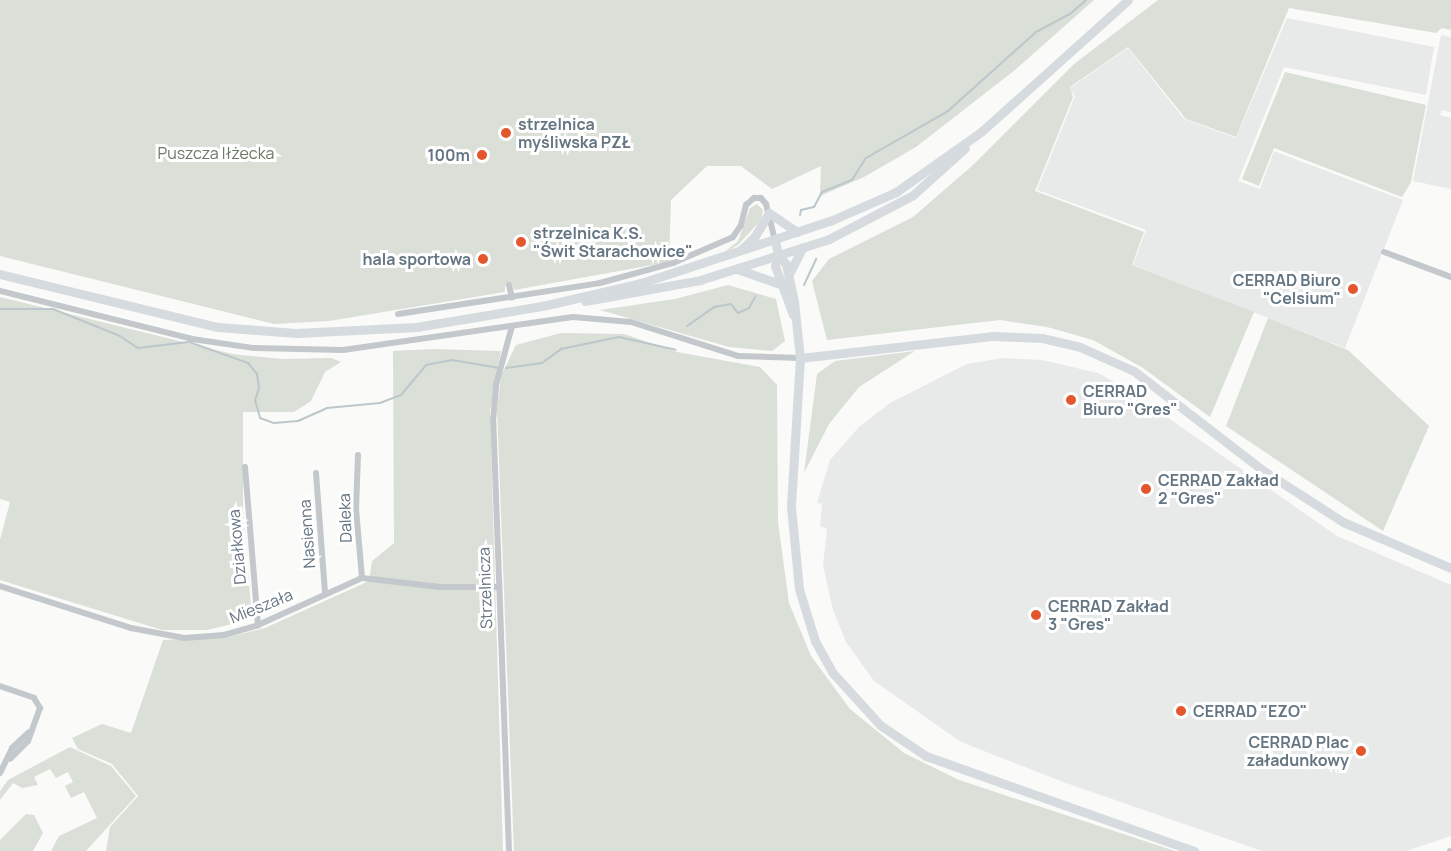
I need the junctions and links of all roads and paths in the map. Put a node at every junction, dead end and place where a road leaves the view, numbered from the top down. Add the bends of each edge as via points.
1 (1128, 0) edge
2 (976, 136) junction
3 (769, 213) junction
4 (797, 232) junction
5 (775, 240) junction
6 (803, 247) junction
7 (1384, 252) dead end
8 (737, 254) junction
9 (778, 255) junction
10 (737, 269) junction
11 (0, 274) edge
12 (789, 276) junction
13 (1451, 277) edge
14 (780, 284) junction
15 (509, 285) dead end
16 (0, 291) edge
17 (512, 298) junction
18 (547, 305) junction
19 (398, 314) dead end
20 (795, 320) junction
21 (512, 326) junction
22 (800, 358) junction
23 (358, 455) dead end
24 (245, 467) dead end
25 (316, 472) dead end
26 (1451, 568) edge
27 (362, 578) junction
28 (0, 586) edge
29 (499, 587) junction
30 (325, 594) junction
31 (258, 625) junction
32 (0, 686) edge
33 (0, 773) edge
34 (509, 851) edge
35 (1195, 851) edge

1 - 2 main road
2 - 4 main road via 896,192
2 - 6 main road via 913,195 854,228
3 - 4 main road
3 - 5 street
3 - 8 main road via 755,236
3 - 17 street via 764,201 754,198 746,205 736,234 711,249 635,274
4 - 5 main road
5 - 8 main road
5 - 9 main road
6 - 9 main road
6 - 12 main road
7 - 13 street
8 - 18 main road via 661,278
9 - 10 main road
9 - 12 main road
9 - 14 main road
10 - 14 main road
10 - 18 main road via 652,291
11 - 18 main road via 218,327 253,331 355,333
12 - 20 main road
14 - 20 main road
15 - 17 street
16 - 21 street via 192,339 282,350 394,345
17 - 19 street
20 - 22 main road
21 - 22 street via 595,318 631,322 738,356
21 - 29 street, Strzelnicza via 494,398
22 - 26 main road via 992,336 1042,338 1080,347 1134,371 1264,471 1342,522
22 - 35 main road via 791,507 798,580 815,641 839,681 880,725 938,762
23 - 27 street, Daleka via 356,509
24 - 31 street, Działkowa
25 - 30 street, Nasienna
27 - 29 street, Mieszała via 440,587
27 - 30 street, Mieszała
28 - 31 street, Mieszała via 169,637 224,635
29 - 34 street, Strzelnicza
30 - 31 street, Mieszała
32 - 33 street via 38,702 40,713 29,732 12,748

